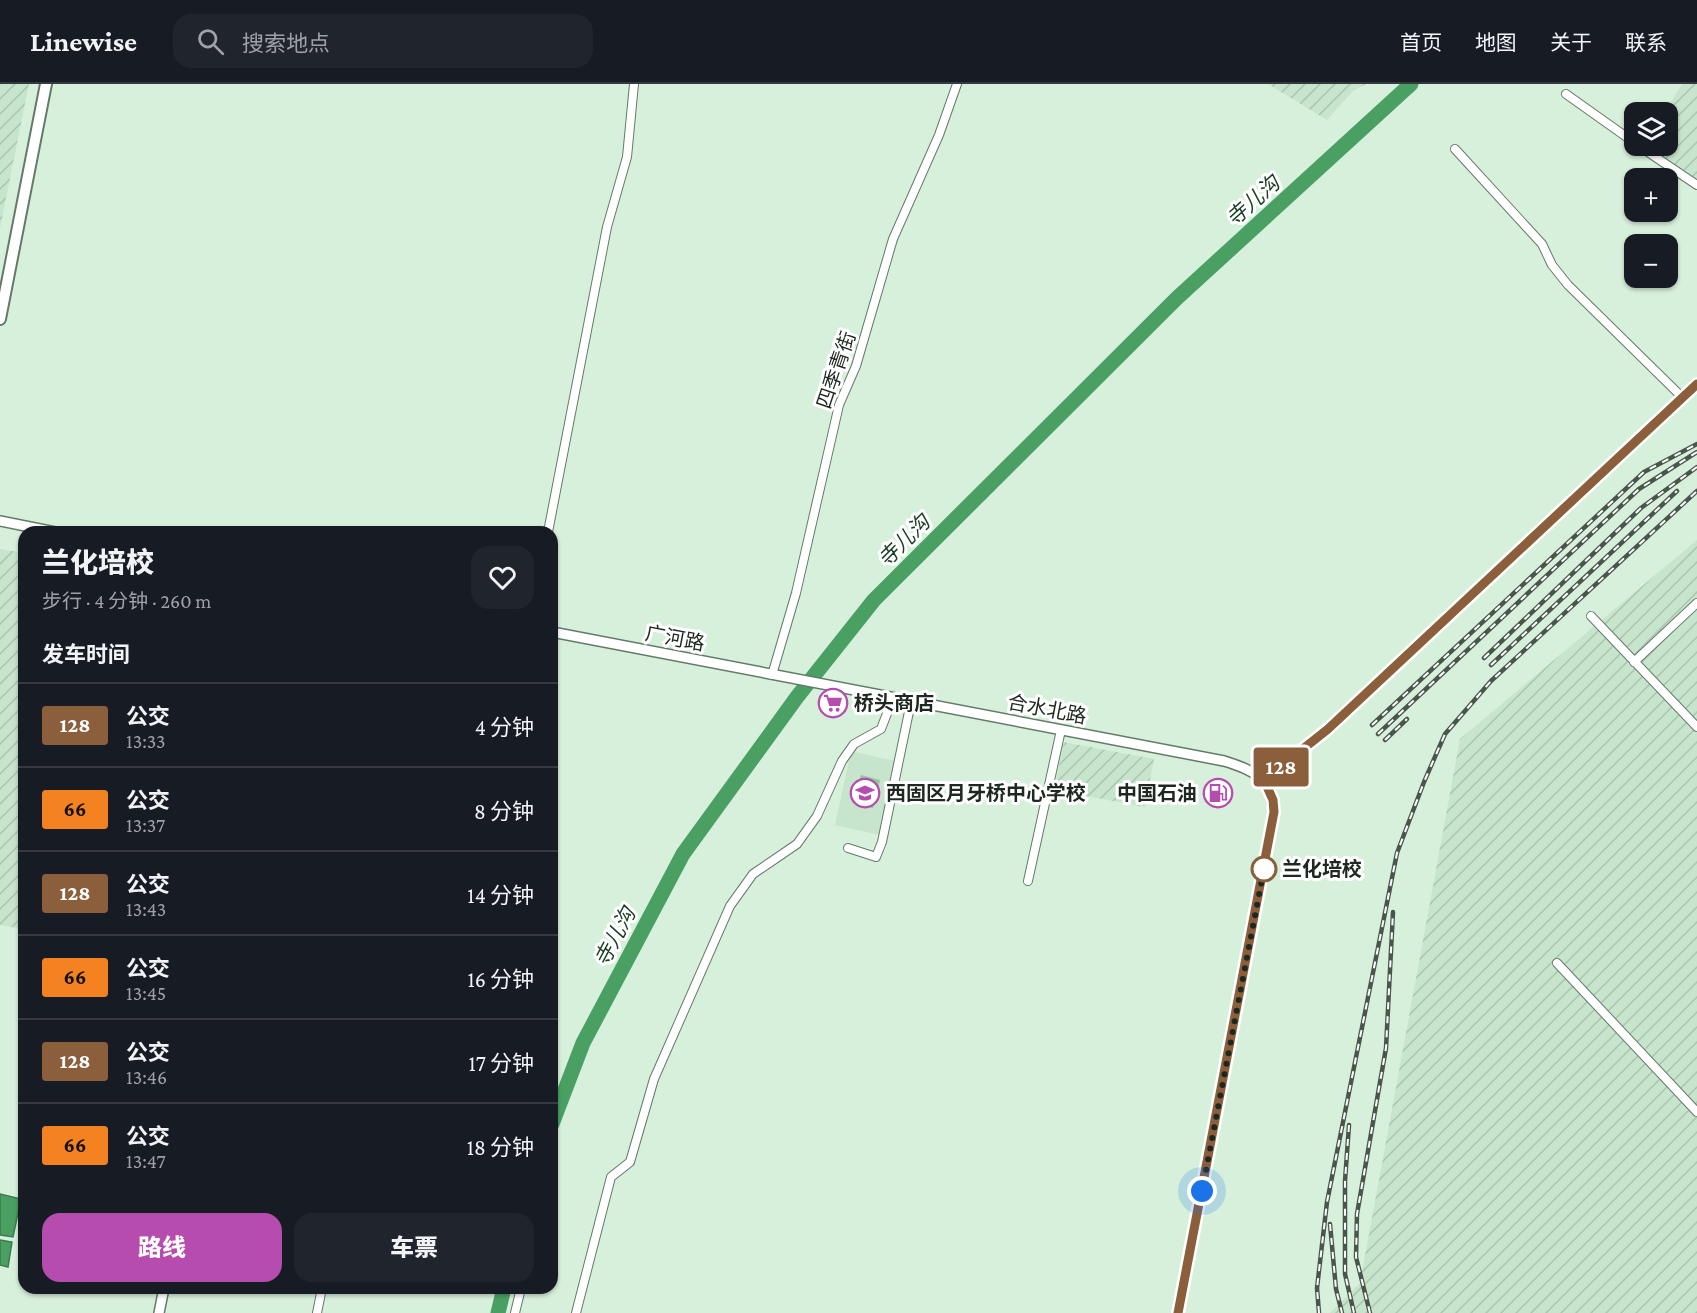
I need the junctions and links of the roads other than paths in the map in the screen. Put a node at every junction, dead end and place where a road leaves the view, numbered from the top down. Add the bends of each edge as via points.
1 (46, 84) edge
2 (634, 84) edge
3 (957, 84) edge
4 (1566, 94) dead end
5 (1624, 135) edge
6 (1455, 149) dead end
7 (1655, 156) edge
8 (1697, 185) edge
9 (0, 318) edge
10 (1697, 384) edge
11 (1683, 398) junction
12 (0, 521) edge
13 (25, 526) edge
14 (549, 526) edge
15 (1697, 603) edge
16 (1591, 616) dead end
17 (558, 633) edge
18 (1634, 662) junction
19 (772, 675) junction
20 (819, 684) joint
21 (893, 698) junction
22 (910, 702) junction
23 (1697, 727) edge
24 (1061, 730) junction
25 (1264, 780) junction
26 (848, 848) dead end
27 (1028, 881) dead end
28 (1557, 963) dead end
29 (1697, 1112) edge
30 (163, 1294) edge
31 (321, 1294) edge
32 (520, 1294) edge
33 (159, 1313) edge
34 (317, 1313) edge
35 (515, 1313) edge
36 (576, 1313) edge
37 (1178, 1313) edge

1 - 9 main road
2 - 14 street via 627,157 607,227
3 - 19 street, 四季青街 via 893,239 856,366 840,405 796,592
4 - 5 street
6 - 11 street via 1542,244 1568,285
7 - 8 street
10 - 11 street
11 - 25 street via 1328,729
12 - 13 street
15 - 18 street
16 - 18 street
17 - 19 street, 广河路
18 - 23 street
19 - 20 street, 广河路
20 - 21 street, 合水北路
21 - 22 street, 合水北路
21 - 36 street via 881,729 854,744 842,761 817,816 797,844 753,874 730,906 654,1079 630,1162 611,1177
22 - 24 street, 合水北路
22 - 26 street via 876,857
24 - 25 street, 合水北路 via 1224,761
24 - 27 street
25 - 37 street via 1274,812
28 - 29 street
30 - 33 street
31 - 34 street
32 - 35 street

